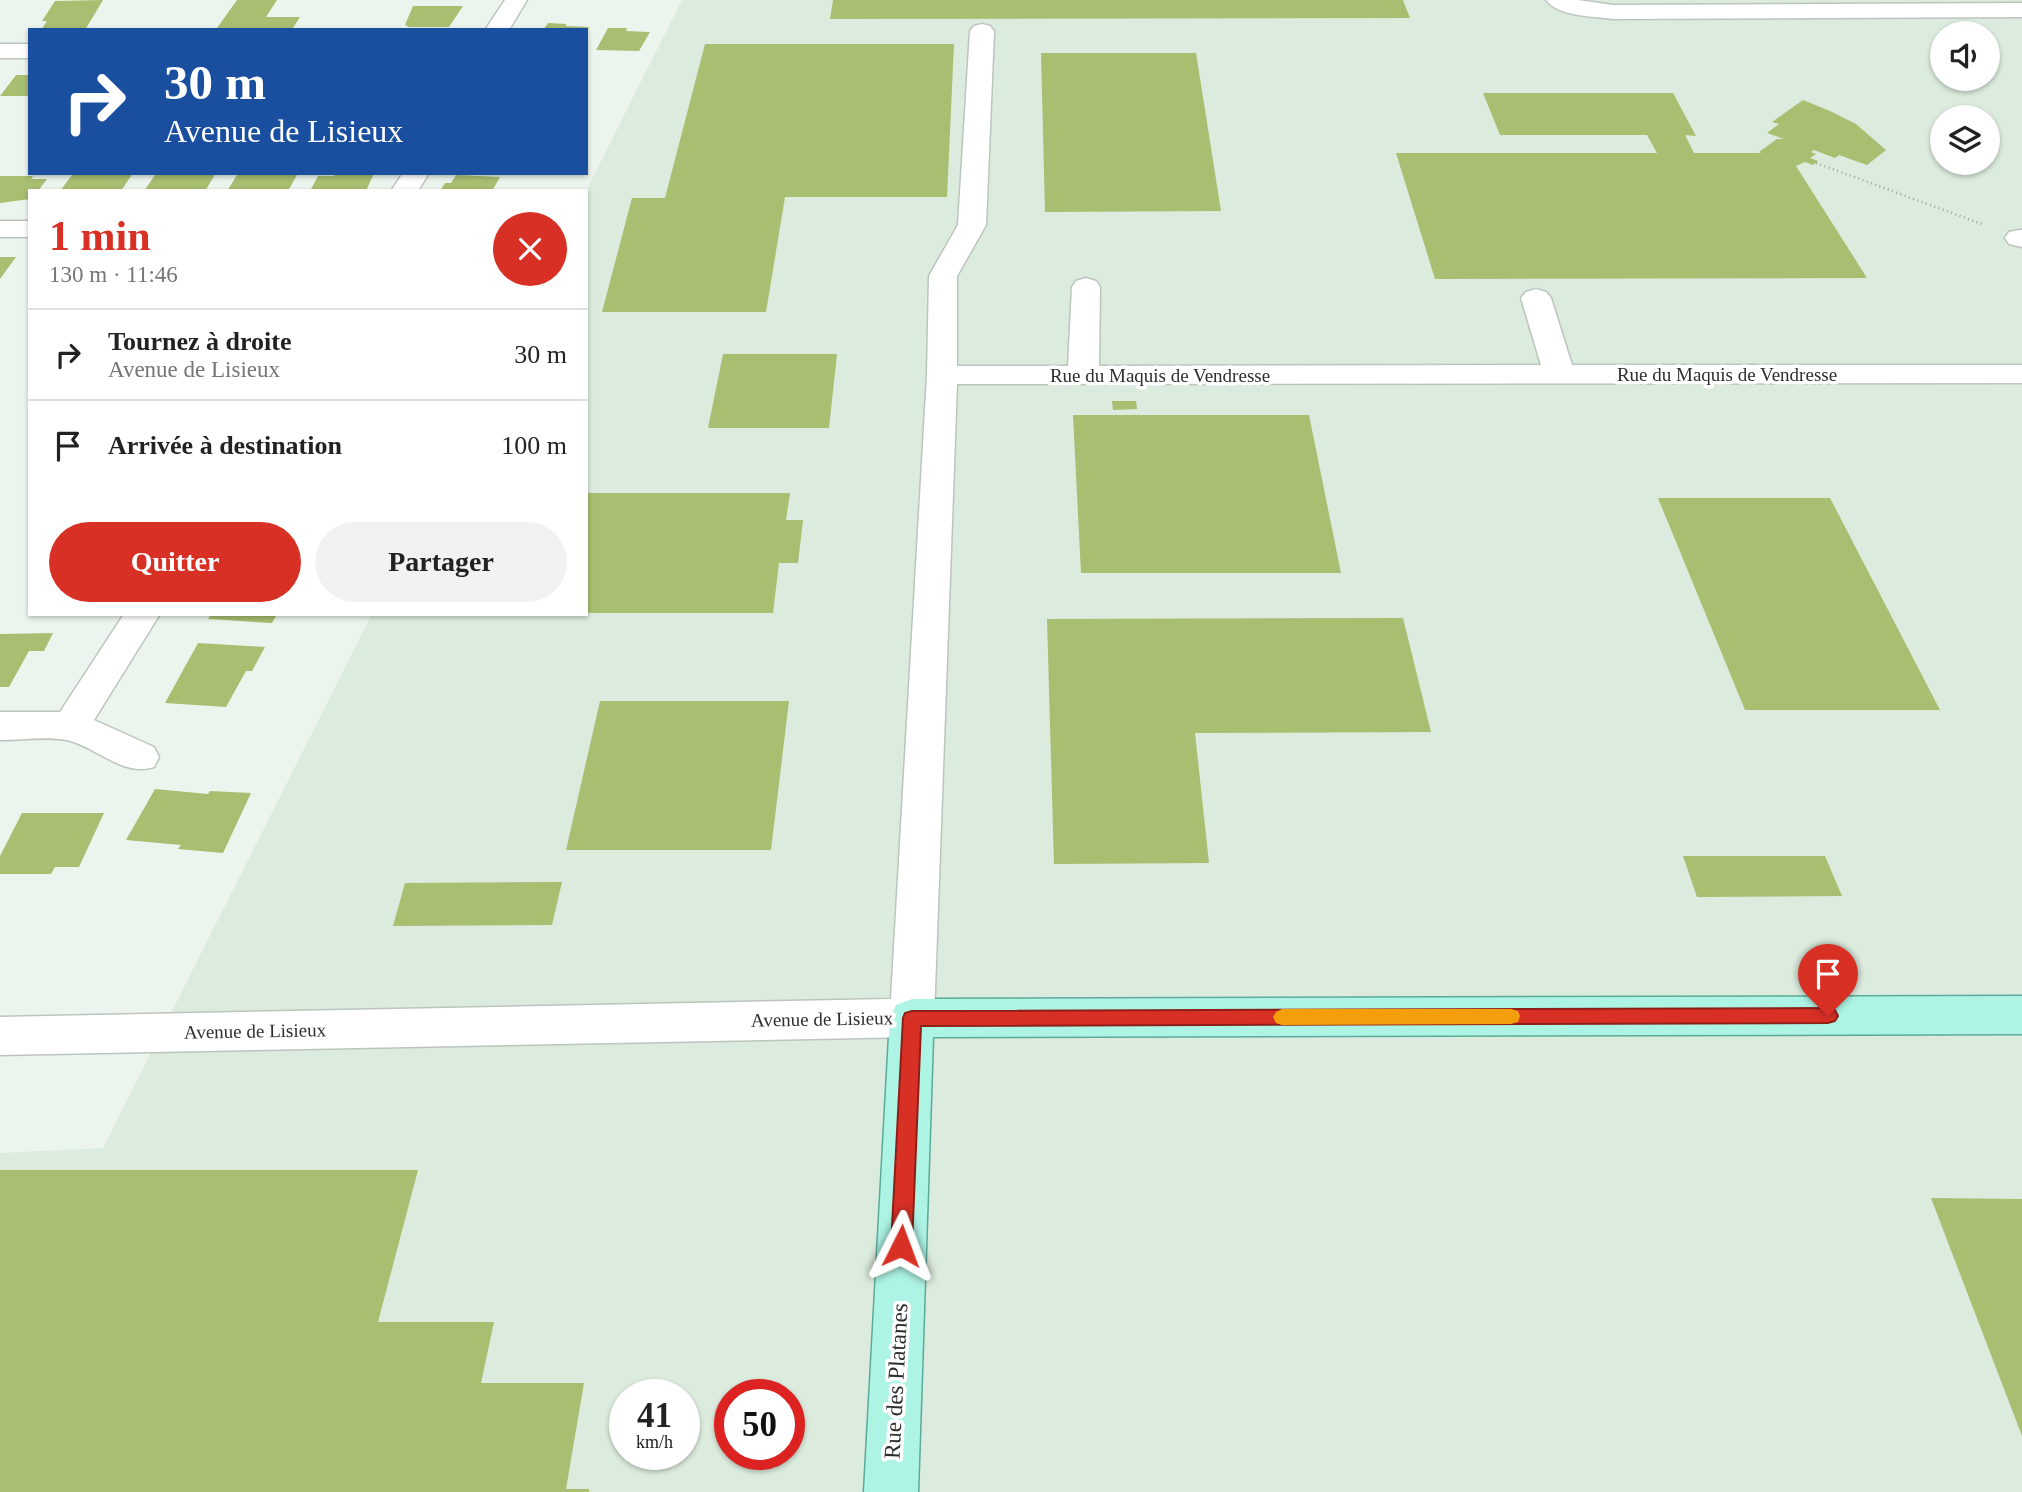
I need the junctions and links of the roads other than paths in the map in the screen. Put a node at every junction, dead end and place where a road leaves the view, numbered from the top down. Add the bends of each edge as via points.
1 (516, 0) edge
2 (1557, 0) edge
3 (2022, 10) edge
4 (497, 28) edge
5 (982, 31) dead end
6 (0, 51) edge
7 (28, 51) edge
8 (0, 229) edge
9 (28, 229) edge
10 (1086, 287) dead end
11 (1536, 298) dead end
12 (1559, 374) junction
13 (2022, 374) edge
14 (1083, 375) junction
15 (942, 376) junction
16 (141, 616) edge
17 (0, 726) edge
18 (71, 726) junction
19 (140, 757) dead end
20 (2022, 1015) edge
21 (912, 1018) junction
22 (0, 1036) edge
23 (891, 1492) edge

1 - 4 street
2 - 3 street via 1613,12
5 - 15 street via 972,225 943,276
6 - 7 street
8 - 9 street
10 - 14 street
11 - 12 street
12 - 13 street, Rue du Maquis de Vendresse
12 - 14 street, Rue du Maquis de Vendresse
14 - 15 street, Rue du Maquis de Vendresse
15 - 21 street
16 - 18 street
17 - 18 street
18 - 19 street
20 - 21 main road, Avenue de Lisieux
21 - 22 street, Avenue de Lisieux
21 - 23 main road, Rue des Platanes

